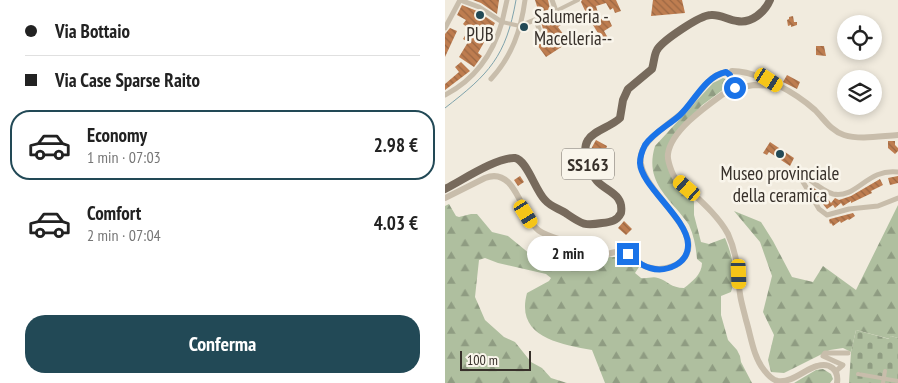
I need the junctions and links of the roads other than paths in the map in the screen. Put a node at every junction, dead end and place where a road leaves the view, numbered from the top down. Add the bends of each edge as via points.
1 (460, 0) edge
2 (481, 0) edge
3 (507, 0) edge
4 (525, 0) edge
5 (552, 0) edge
6 (578, 0) edge
7 (770, 0) edge
8 (479, 8) junction
9 (555, 11) junction
10 (536, 20) junction
11 (502, 22) junction
12 (520, 26) junction
13 (445, 28) edge
14 (541, 35) dead end
15 (729, 73) junction
16 (491, 79) dead end
17 (777, 86) junction
18 (730, 90) junction
19 (445, 95) edge
20 (898, 134) edge
21 (898, 172) edge
22 (445, 189) edge
23 (445, 198) edge
24 (898, 198) edge
25 (848, 353) dead end
26 (836, 371) junction
27 (885, 371) dead end
28 (858, 374) dead end
29 (883, 381) edge
30 (898, 381) edge
31 (837, 383) edge

1 - 8 street
1 - 13 street
2 - 8 street
3 - 11 street
4 - 12 street
5 - 9 street
6 - 9 street
7 - 22 main road, SS163 via 765,10 754,18 742,22 708,15 661,45 652,69 626,92 620,118 588,139 586,157 594,177 613,191 621,202 621,213 614,220 583,224 549,205 526,166 514,158 481,169
8 - 11 street
9 - 10 street
10 - 12 street
10 - 14 street
11 - 12 street
11 - 19 street via 487,58 466,81
12 - 16 street via 512,50
15 - 17 street via 769,80
15 - 18 street via 733,85
15 - 23 street via 716,75 708,82 680,115 646,144 641,154 640,165 644,175 681,225 688,241 688,252 675,266 652,269 628,254 618,252 591,258 542,233 535,228 514,190 499,176 485,178
17 - 18 street via 754,85
17 - 20 street via 805,101 831,128 843,135
18 - 26 street via 691,118 667,155 671,168 676,178 715,216 727,233 734,250 740,294 754,349 763,369 779,382 816,366 828,366
21 - 24 street via 887,170 879,173 842,194 832,194 806,177 803,182 819,209 827,215 878,206
25 - 26 street via 832,352 823,356 843,365
26 - 31 street
27 - 29 street
28 - 29 street
29 - 30 street

